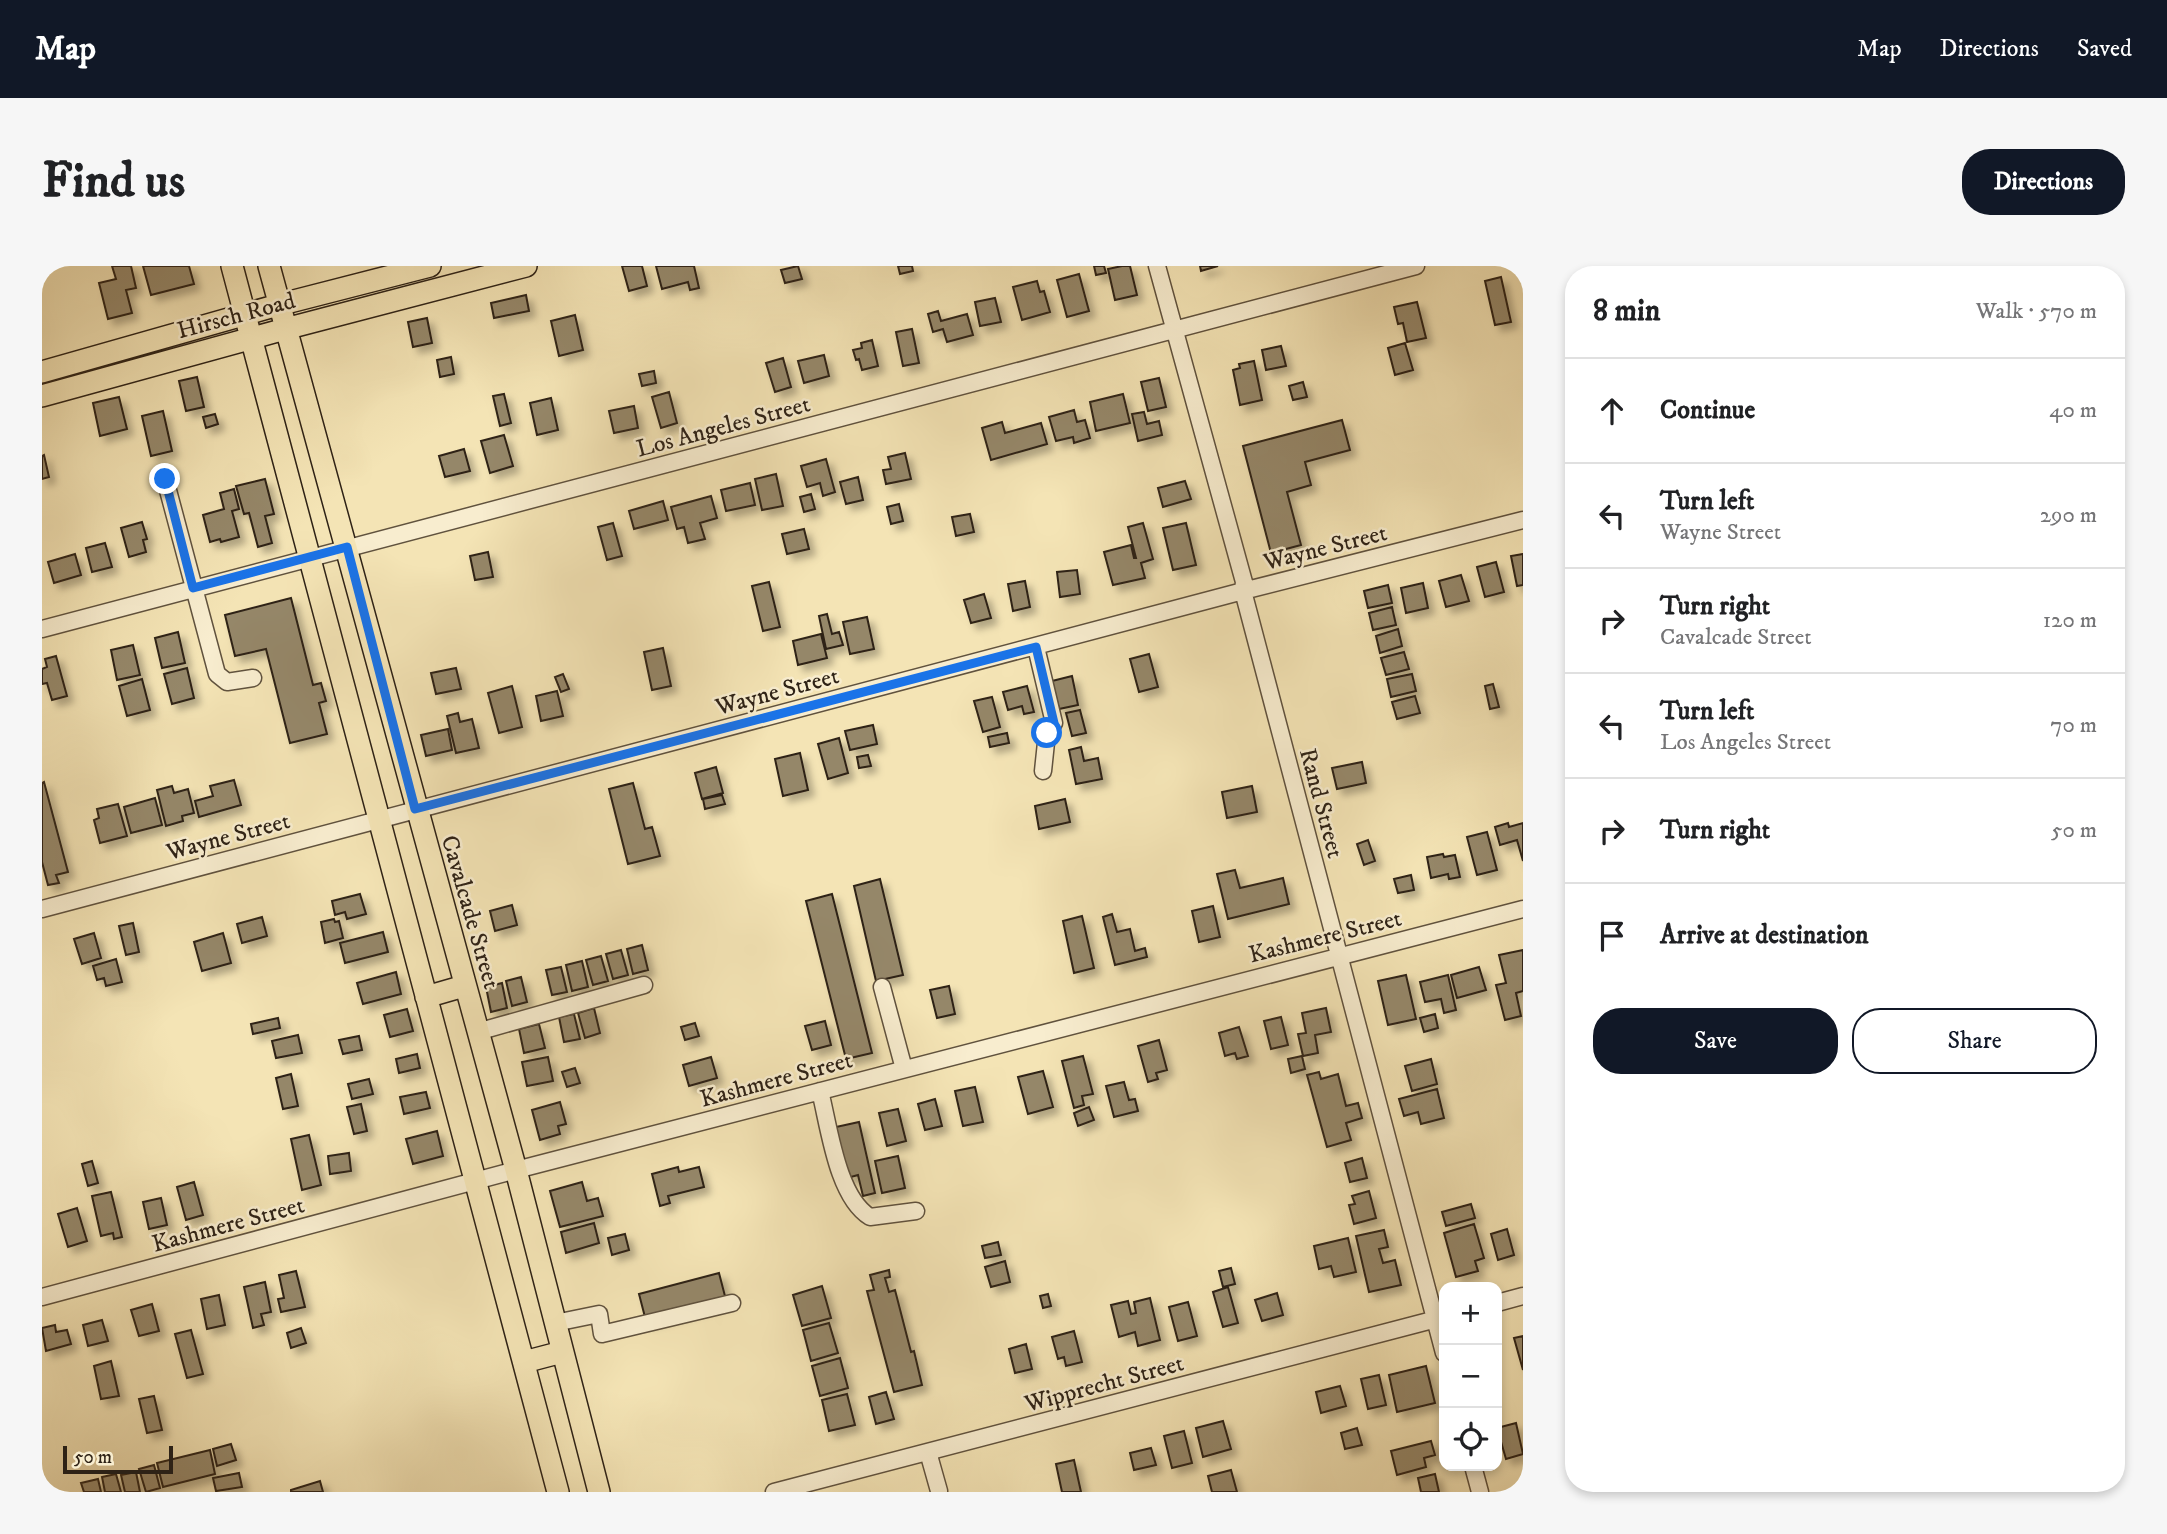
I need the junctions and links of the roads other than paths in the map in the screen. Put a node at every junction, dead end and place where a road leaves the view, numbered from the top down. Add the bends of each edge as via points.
1 (232, 266) edge
2 (269, 266) edge
3 (430, 266) edge
4 (526, 266) edge
5 (1157, 266) edge
6 (1416, 266) edge
7 (278, 305) junction
8 (244, 316) junction
9 (285, 328) junction
10 (1175, 330) junction
11 (250, 338) junction
12 (42, 372) edge
13 (42, 396) edge
14 (165, 479) dead end
15 (1523, 520) edge
16 (347, 547) junction
17 (310, 556) junction
18 (193, 588) junction
19 (1243, 591) junction
20 (42, 629) edge
21 (1036, 647) junction
22 (253, 678) dead end
23 (1043, 771) dead end
24 (415, 809) junction
25 (378, 819) junction
26 (42, 909) edge
27 (1523, 909) edge
28 (1339, 957) junction
29 (644, 985) dead end
30 (464, 986) junction
31 (882, 987) dead end
32 (426, 997) junction
33 (477, 1032) junction
34 (904, 1069) junction
35 (820, 1091) junction
36 (516, 1170) junction
37 (475, 1181) junction
38 (916, 1211) dead end
39 (1523, 1296) edge
40 (42, 1297) edge
41 (1502, 1302) edge
42 (732, 1303) dead end
43 (1439, 1314) edge
44 (1439, 1318) edge
45 (555, 1323) junction
46 (562, 1352) junction
47 (524, 1362) junction
48 (928, 1452) junction
49 (1475, 1471) edge
50 (939, 1491) edge
51 (558, 1492) edge
52 (599, 1492) edge
53 (774, 1492) edge
54 (1480, 1492) edge

1 - 8 main road
2 - 7 main road, Cavalcade Street
3 - 7 main road, Hirsch Road
4 - 9 main road, Hirsch Road
5 - 10 street, Rand Street
6 - 10 street, Los Angeles Street
7 - 8 main road, Hirsch Road
7 - 9 main road, Cavalcade Street
8 - 11 main road
8 - 12 main road, Hirsch Road
9 - 11 main road, Hirsch Road
9 - 16 main road, Cavalcade Street
10 - 16 street, Los Angeles Street
10 - 19 street, Rand Street
11 - 13 main road, Hirsch Road
11 - 17 main road
14 - 18 street
15 - 19 street, Wayne Street
16 - 17 street, Los Angeles Street
16 - 24 main road, Cavalcade Street
17 - 18 street, Los Angeles Street
17 - 25 main road
18 - 20 street, Los Angeles Street
18 - 22 street via 217,674 227,682
19 - 21 street, Wayne Street
19 - 28 street, Rand Street
21 - 23 street via 1054,723 1047,733
21 - 24 street, Wayne Street
24 - 25 street, Wayne Street
24 - 30 main road, Cavalcade Street
25 - 26 street, Wayne Street
25 - 32 main road
27 - 28 street, Kashmere Street
28 - 34 street, Kashmere Street
28 - 43 street, Rand Street
29 - 33 street
30 - 32 main road
30 - 33 main road, Cavalcade Street
31 - 34 street
32 - 37 main road
33 - 36 main road, Cavalcade Street
34 - 35 street, Kashmere Street
35 - 36 street, Kashmere Street
35 - 38 street via 855,1205 870,1217
36 - 37 street, Kashmere Street
36 - 45 main road, Cavalcade Street
37 - 40 street, Kashmere Street
37 - 47 main road
39 - 41 street
42 - 45 street via 602,1334 599,1314
44 - 48 street, Wipprecht Street
45 - 46 main road, Cavalcade Street
46 - 47 main road
46 - 52 main road, Cavalcade Street
47 - 51 main road
48 - 50 street
48 - 53 street, Wipprecht Street
49 - 54 street

